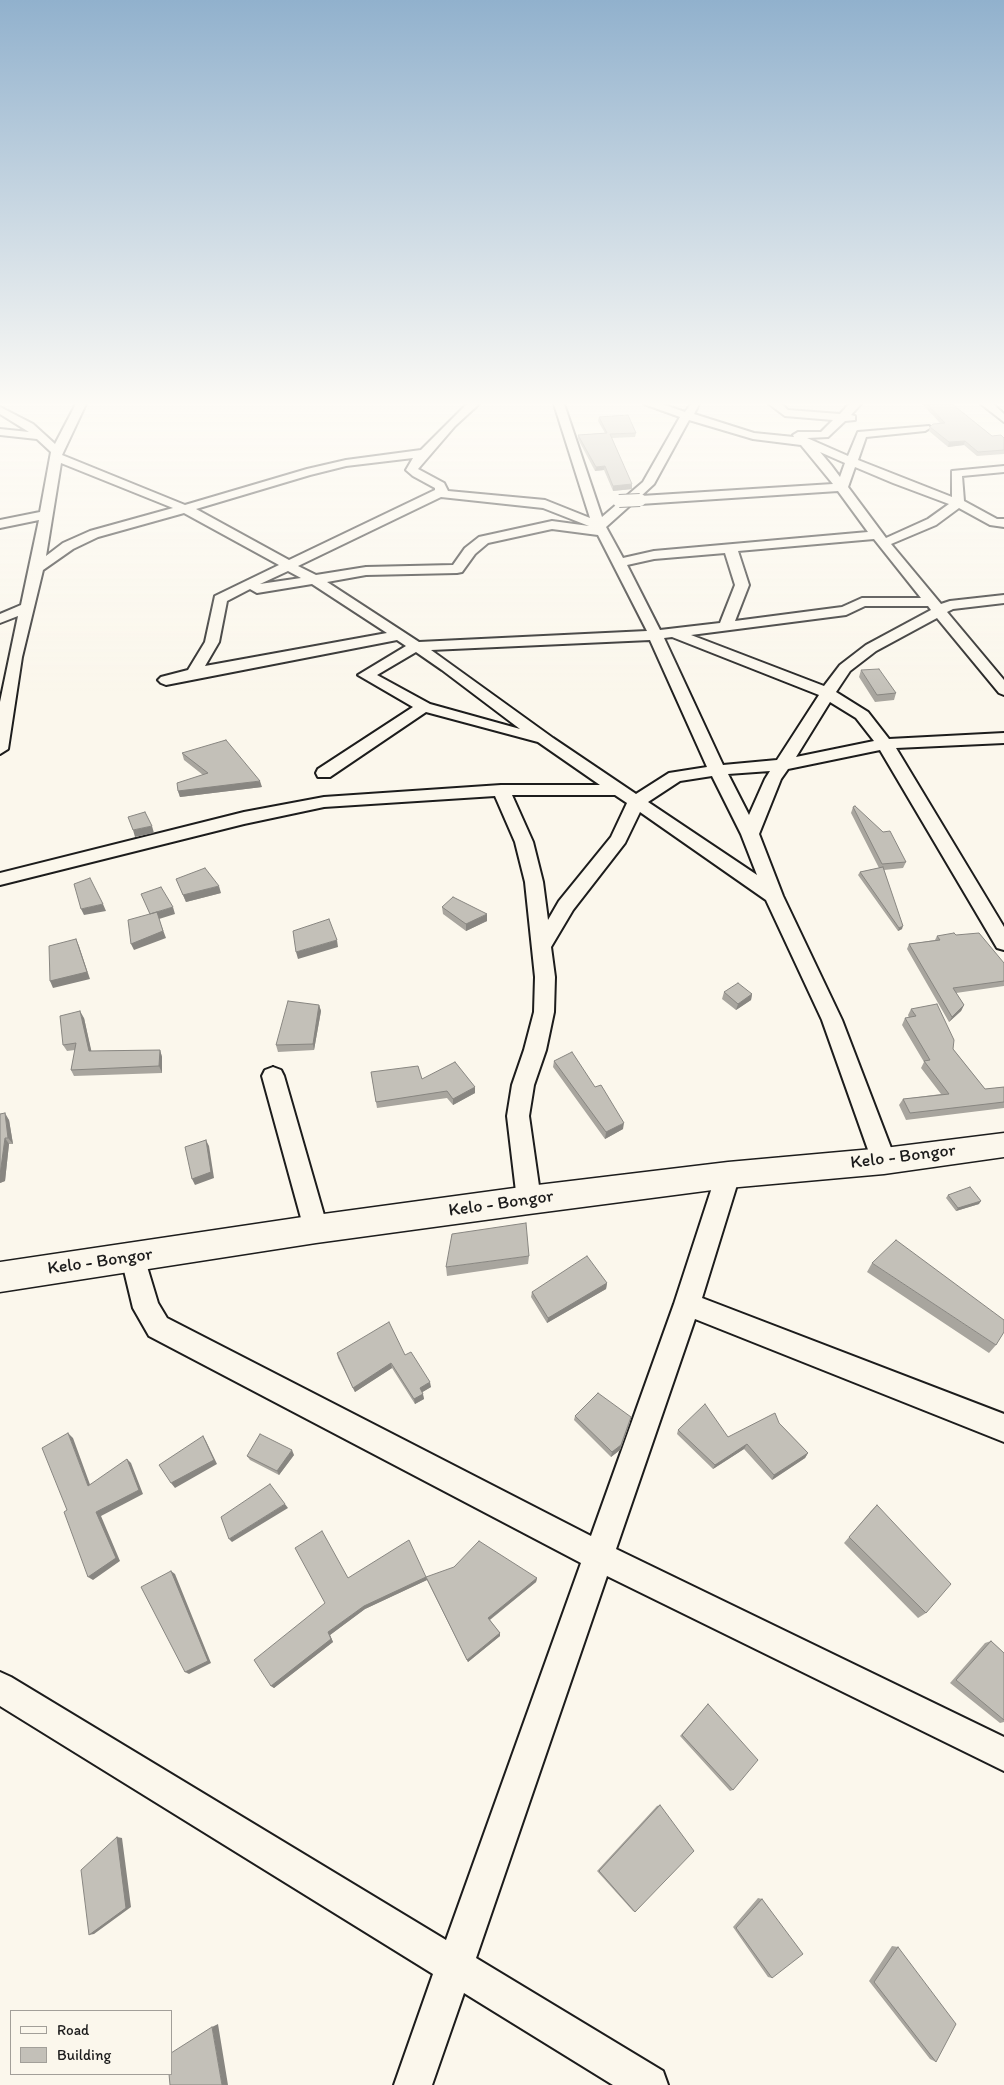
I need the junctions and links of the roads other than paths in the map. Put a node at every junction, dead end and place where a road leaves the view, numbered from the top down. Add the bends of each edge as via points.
1 (48, 501) edge
2 (167, 501) edge
3 (210, 501) edge
4 (422, 501) edge
5 (503, 501) edge
6 (617, 501) edge
7 (630, 501) edge
8 (852, 501) edge
9 (954, 501) edge
10 (605, 502) joint
11 (958, 503) junction
12 (185, 509) junction
13 (45, 516) junction
14 (1004, 523) edge
15 (0, 524) edge
16 (600, 529) junction
17 (880, 539) junction
18 (730, 548) junction
19 (619, 563) junction
20 (289, 565) junction
21 (37, 568) junction
22 (313, 579) junction
23 (232, 593) junction
24 (1004, 599) edge
25 (936, 607) junction
26 (26, 608) junction
27 (0, 619) edge
28 (726, 626) junction
29 (672, 632) junction
30 (399, 635) junction
31 (655, 635) junction
32 (416, 646) junction
33 (194, 673) junction
34 (166, 680) dead end
35 (1004, 690) edge
36 (827, 693) junction
37 (424, 707) junction
38 (1004, 738) edge
39 (547, 741) junction
40 (885, 744) junction
41 (0, 748) edge
42 (782, 766) junction
43 (718, 770) junction
44 (324, 773) dead end
45 (501, 790) junction
46 (620, 790) junction
47 (636, 802) junction
48 (750, 834) junction
49 (0, 879) edge
50 (774, 896) junction
51 (1004, 943) edge
52 (542, 946) junction
53 (273, 1076) dead end
54 (1004, 1145) edge
55 (884, 1161) junction
56 (728, 1175) junction
57 (530, 1200) junction
58 (316, 1229) junction
59 (133, 1258) junction
60 (0, 1277) edge
61 (687, 1304) junction
62 (1004, 1428) edge
63 (599, 1556) junction
64 (0, 1688) edge
65 (1004, 1754) edge
66 (455, 1967) junction
67 (413, 2085) edge
68 (650, 2085) edge

1 - 13 street
2 - 12 street
3 - 12 street
4 - 20 street
5 - 16 street via 545,504
6 - 10 street, bridge
7 - 16 street
8 - 17 street
9 - 11 street
10 - 16 street
11 - 14 street via 994,522
11 - 17 street via 932,522
12 - 20 street via 220,525
12 - 21 street via 88,536
13 - 15 street
13 - 21 street
16 - 19 street
16 - 22 street via 552,525 484,540 470,551 457,569 366,571
17 - 18 street
17 - 25 street
18 - 19 street via 654,555
18 - 28 street via 742,584
19 - 31 street
20 - 22 street
20 - 23 street
21 - 26 street
22 - 23 street
22 - 30 street
23 - 33 street via 220,599 212,642
24 - 25 street
25 - 28 street via 862,602 846,611
25 - 35 street
25 - 36 street via 858,657 845,668
26 - 27 street
26 - 41 street
28 - 29 street
29 - 31 street
29 - 36 street
30 - 32 street
30 - 33 street
31 - 32 street
31 - 43 street
32 - 37 street via 366,675
32 - 39 street
33 - 34 street
36 - 40 street via 862,715
36 - 42 street
37 - 39 street
37 - 44 street
38 - 40 street
39 - 46 street
40 - 42 street
40 - 51 street
42 - 43 street
42 - 48 street via 760,805
43 - 47 street via 676,777
43 - 48 street
45 - 46 street
45 - 49 street via 324,802 244,818
45 - 52 street via 524,842 534,882
46 - 47 street
47 - 50 street
47 - 52 street via 619,839 566,906
48 - 50 street
50 - 55 street via 832,1020
52 - 57 street via 544,1012 523,1084 518,1116
53 - 58 street
54 - 55 highway, Kelo - Bongor
55 - 56 highway, Kelo - Bongor
56 - 57 highway, Kelo - Bongor
56 - 61 street
57 - 58 highway, Kelo - Bongor
58 - 59 highway, Kelo - Bongor
59 - 60 highway, Kelo - Bongor
59 - 63 street via 146,1308 158,1327
61 - 62 street
61 - 63 street
63 - 65 street
63 - 66 street
64 - 66 street
66 - 67 street
66 - 68 street

